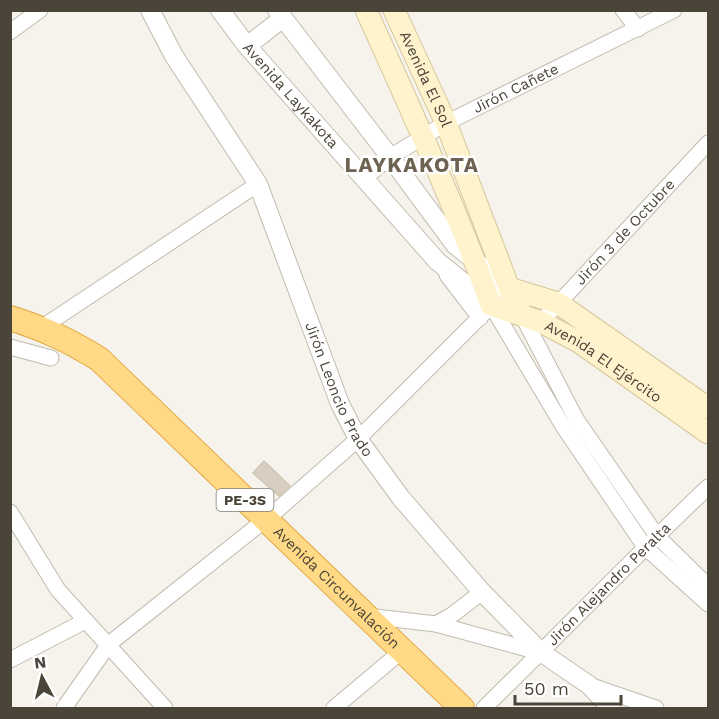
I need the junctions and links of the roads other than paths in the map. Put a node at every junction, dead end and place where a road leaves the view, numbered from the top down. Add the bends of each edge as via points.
1 (40, 10) edge
2 (150, 10) edge
3 (220, 10) edge
4 (366, 10) edge
5 (394, 10) edge
6 (623, 10) edge
7 (674, 10) edge
8 (280, 14) edge
9 (638, 29) junction
10 (10, 32) edge
11 (247, 46) junction
12 (446, 123) junction
13 (424, 137) junction
14 (708, 143) edge
15 (390, 156) junction
16 (364, 178) junction
17 (258, 184) junction
18 (476, 262) junction
19 (509, 288) junction
20 (558, 303) junction
21 (485, 312) junction
22 (10, 318) edge
23 (532, 319) junction
24 (41, 328) junction
25 (10, 347) edge
26 (51, 358) dead end
27 (708, 408) edge
28 (570, 422) junction
29 (708, 433) edge
30 (358, 439) junction
31 (708, 487) edge
32 (10, 512) edge
33 (266, 520) junction
34 (657, 536) junction
35 (645, 547) junction
36 (708, 586) edge
37 (482, 592) junction
38 (708, 604) edge
39 (367, 616) junction
40 (85, 621) junction
41 (436, 624) junction
42 (109, 644) junction
43 (403, 650) junction
44 (542, 653) junction
45 (10, 660) edge
46 (589, 685) junction
47 (64, 708) edge
48 (165, 708) edge
49 (334, 708) edge
50 (462, 708) edge
51 (484, 708) edge
52 (611, 708) edge
53 (656, 708) edge

1 - 10 street
2 - 17 street, Jirón Leoncio Prado via 174,56
3 - 11 street, Avenida Laykakota
4 - 13 main road, Avenida El Sol
5 - 12 main road, Avenida El Sol
6 - 9 street
7 - 9 street, Jirón Cañete
8 - 11 street
8 - 15 street
9 - 12 street, Jirón Cañete
11 - 16 street, Avenida Laykakota
12 - 13 street, Jirón Cañete
12 - 19 main road, Avenida El Sol
13 - 15 street, Jirón Cañete
13 - 18 main road, Avenida El Sol
14 - 20 street, Jirón 3 de Octubre
15 - 16 street, Jirón Cañete
15 - 18 street via 454,245
16 - 21 street, Avenida Laykakota
17 - 24 street
17 - 30 street, Jirón Leoncio Prado via 340,404
18 - 19 street
18 - 21 main road, Avenida El Sol
19 - 20 main road, Avenida El Ejército
19 - 21 street
19 - 23 main road, Avenida El Sol
20 - 23 street, Jirón 3 de Octubre
20 - 27 main road, Avenida El Ejército
21 - 23 main road, Avenida El Ejército
21 - 28 street
21 - 30 street
22 - 24 highway, Avenida Circunvalación / PE-3S
23 - 28 street
23 - 29 main road, Avenida El Ejército via 579,342
24 - 33 highway, Avenida Circunvalación / PE-3S via 68,339 99,359
25 - 26 street
28 - 34 street
28 - 35 street
30 - 33 street
30 - 37 street, Jirón Leoncio Prado via 401,498
31 - 34 street, Jirón Alejandro Peralta
32 - 40 street via 58,590
33 - 39 highway, Avenida Circunvalación / PE-3S
33 - 42 street
34 - 35 street, Jirón Alejandro Peralta
34 - 36 street
35 - 38 street
35 - 44 street, Jirón Alejandro Peralta
37 - 41 street
37 - 44 street, Jirón Leoncio Prado
39 - 41 street
39 - 43 highway, Avenida Circunvalación / PE-3S
40 - 42 street
40 - 45 street
41 - 44 street
42 - 47 street
42 - 48 street
43 - 49 street
43 - 50 highway, Avenida Circunvalación / PE-3S
44 - 46 street, Jirón Leoncio Prado
44 - 51 street, Jirón Alejandro Peralta
46 - 52 street, Jirón Leoncio Prado
46 - 53 street

